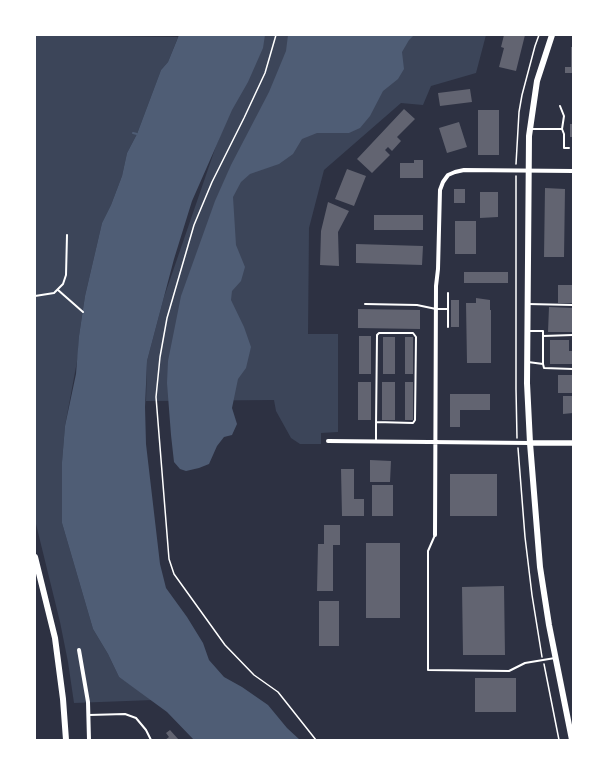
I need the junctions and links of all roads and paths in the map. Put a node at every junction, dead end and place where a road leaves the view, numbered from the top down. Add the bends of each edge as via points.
1 (276, 35) edge
2 (552, 35) edge
3 (560, 106) dead end
4 (530, 129) junction
5 (562, 129) junction
6 (569, 148) dead end
7 (528, 171) junction
8 (573, 171) edge
9 (67, 235) dead end
10 (58, 290) junction
11 (448, 293) dead end
12 (35, 296) edge
13 (365, 304) dead end
14 (527, 304) junction
15 (573, 305) edge
16 (436, 309) junction
17 (448, 309) junction
18 (83, 312) dead end
19 (448, 327) dead end
20 (527, 331) junction
21 (543, 336) junction
22 (573, 336) edge
23 (527, 362) junction
24 (543, 364) junction
25 (573, 369) edge
26 (376, 422) junction
27 (328, 441) dead end
28 (376, 442) junction
29 (434, 442) junction
30 (530, 442) junction
31 (573, 443) edge
32 (435, 536) joint
33 (35, 557) edge
34 (79, 650) dead end
35 (555, 658) junction
36 (89, 715) junction
37 (66, 740) edge
38 (89, 740) edge
39 (151, 740) edge
40 (316, 740) edge
41 (572, 740) edge

1 - 40 path via 265,72 194,225 167,318 156,397 169,559 174,574 225,645 254,675 278,692
2 - 4 main road via 536,81
3 - 5 lane via 564,116
4 - 5 lane
4 - 7 main road
5 - 6 lane via 564,148
7 - 8 street
7 - 14 main road
7 - 16 street via 464,170 448,176 443,182 440,190
9 - 10 lane via 66,275
10 - 12 lane
10 - 18 lane
11 - 17 lane
13 - 16 lane via 417,305
14 - 15 lane
14 - 20 main road
16 - 17 lane
16 - 29 street
17 - 19 lane
20 - 21 lane via 543,331
20 - 23 main road
21 - 22 lane
21 - 24 lane
23 - 24 lane
23 - 30 main road
24 - 25 lane via 544,368
26 - 26 lane via 377,335 379,332 413,333 416,336 415,420 412,423
26 - 28 lane
27 - 28 street
28 - 29 street
29 - 30 street
29 - 32 street
30 - 31 street
30 - 35 main road via 540,567
32 - 35 lane via 428,552 428,670 509,671 525,663
33 - 37 main road via 55,638
34 - 36 street
35 - 41 main road
36 - 38 street
36 - 39 lane via 125,714 136,718

